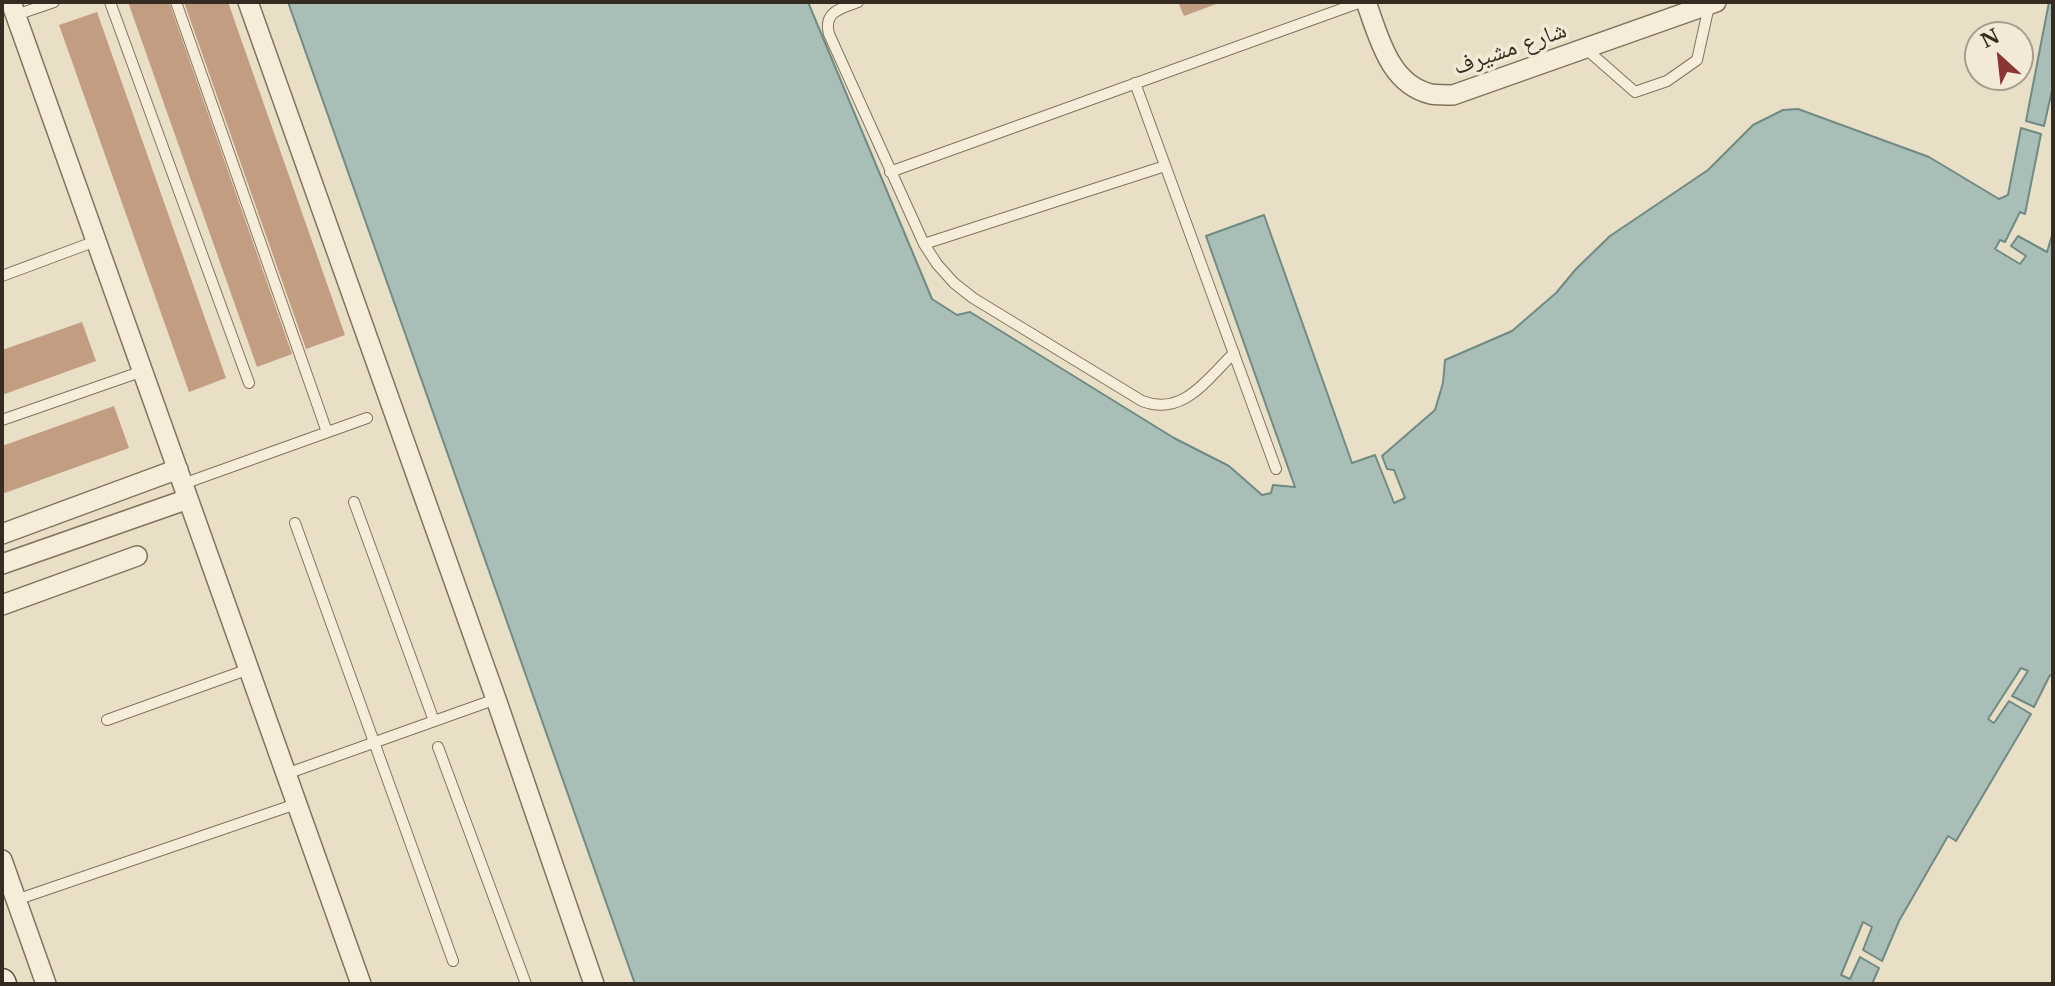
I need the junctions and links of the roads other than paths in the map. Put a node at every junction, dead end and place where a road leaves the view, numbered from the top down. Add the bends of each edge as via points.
1 (54, 2) edge
2 (110, 2) edge
3 (176, 2) edge
4 (248, 2) edge
5 (858, 2) edge
6 (1364, 2) edge
7 (1713, 3) edge
8 (14, 8) edge
9 (1586, 48) junction
10 (1135, 83) junction
11 (1165, 166) junction
12 (890, 172) junction
13 (96, 241) junction
14 (924, 244) junction
15 (2, 276) edge
16 (1234, 353) junction
17 (143, 371) junction
18 (249, 383) dead end
19 (367, 418) dead end
20 (2, 420) edge
21 (327, 432) junction
22 (1276, 469) dead end
23 (183, 484) junction
24 (354, 502) dead end
25 (295, 523) dead end
26 (2, 534) edge
27 (137, 556) dead end
28 (2, 564) edge
29 (2, 605) edge
30 (249, 669) junction
31 (496, 699) junction
32 (107, 720) dead end
33 (434, 721) junction
34 (374, 743) junction
35 (438, 747) dead end
36 (286, 774) junction
37 (296, 804) junction
38 (2, 860) edge
39 (16, 900) junction
40 (453, 961) dead end
41 (46, 984) edge
42 (361, 984) edge
43 (526, 984) edge
44 (594, 984) edge

1 - 8 lane
2 - 18 lane
3 - 21 lane
4 - 31 street
5 - 12 lane via 838,8 827,27
6 - 9 street, شارع مشيرف via 1394,70 1410,85 1431,94 1453,95
6 - 10 lane
7 - 9 street, شارع مشيرف
7 - 9 lane via 1698,60 1667,81 1635,92
8 - 13 street
10 - 11 lane
10 - 12 lane
11 - 14 lane
11 - 16 lane
12 - 14 lane
13 - 15 lane
13 - 17 street
14 - 16 lane via 972,298 1153,406 1166,407 1188,397
16 - 22 lane
17 - 20 lane
17 - 23 street
19 - 21 lane
21 - 23 lane
23 - 26 street
23 - 28 street
23 - 30 street
24 - 33 lane
25 - 34 lane
27 - 29 street
30 - 32 lane
30 - 36 street
31 - 33 lane
31 - 44 street
33 - 34 lane
34 - 36 lane
34 - 40 lane
35 - 43 lane
36 - 37 street
37 - 39 lane
37 - 42 street
38 - 39 street
39 - 41 street

